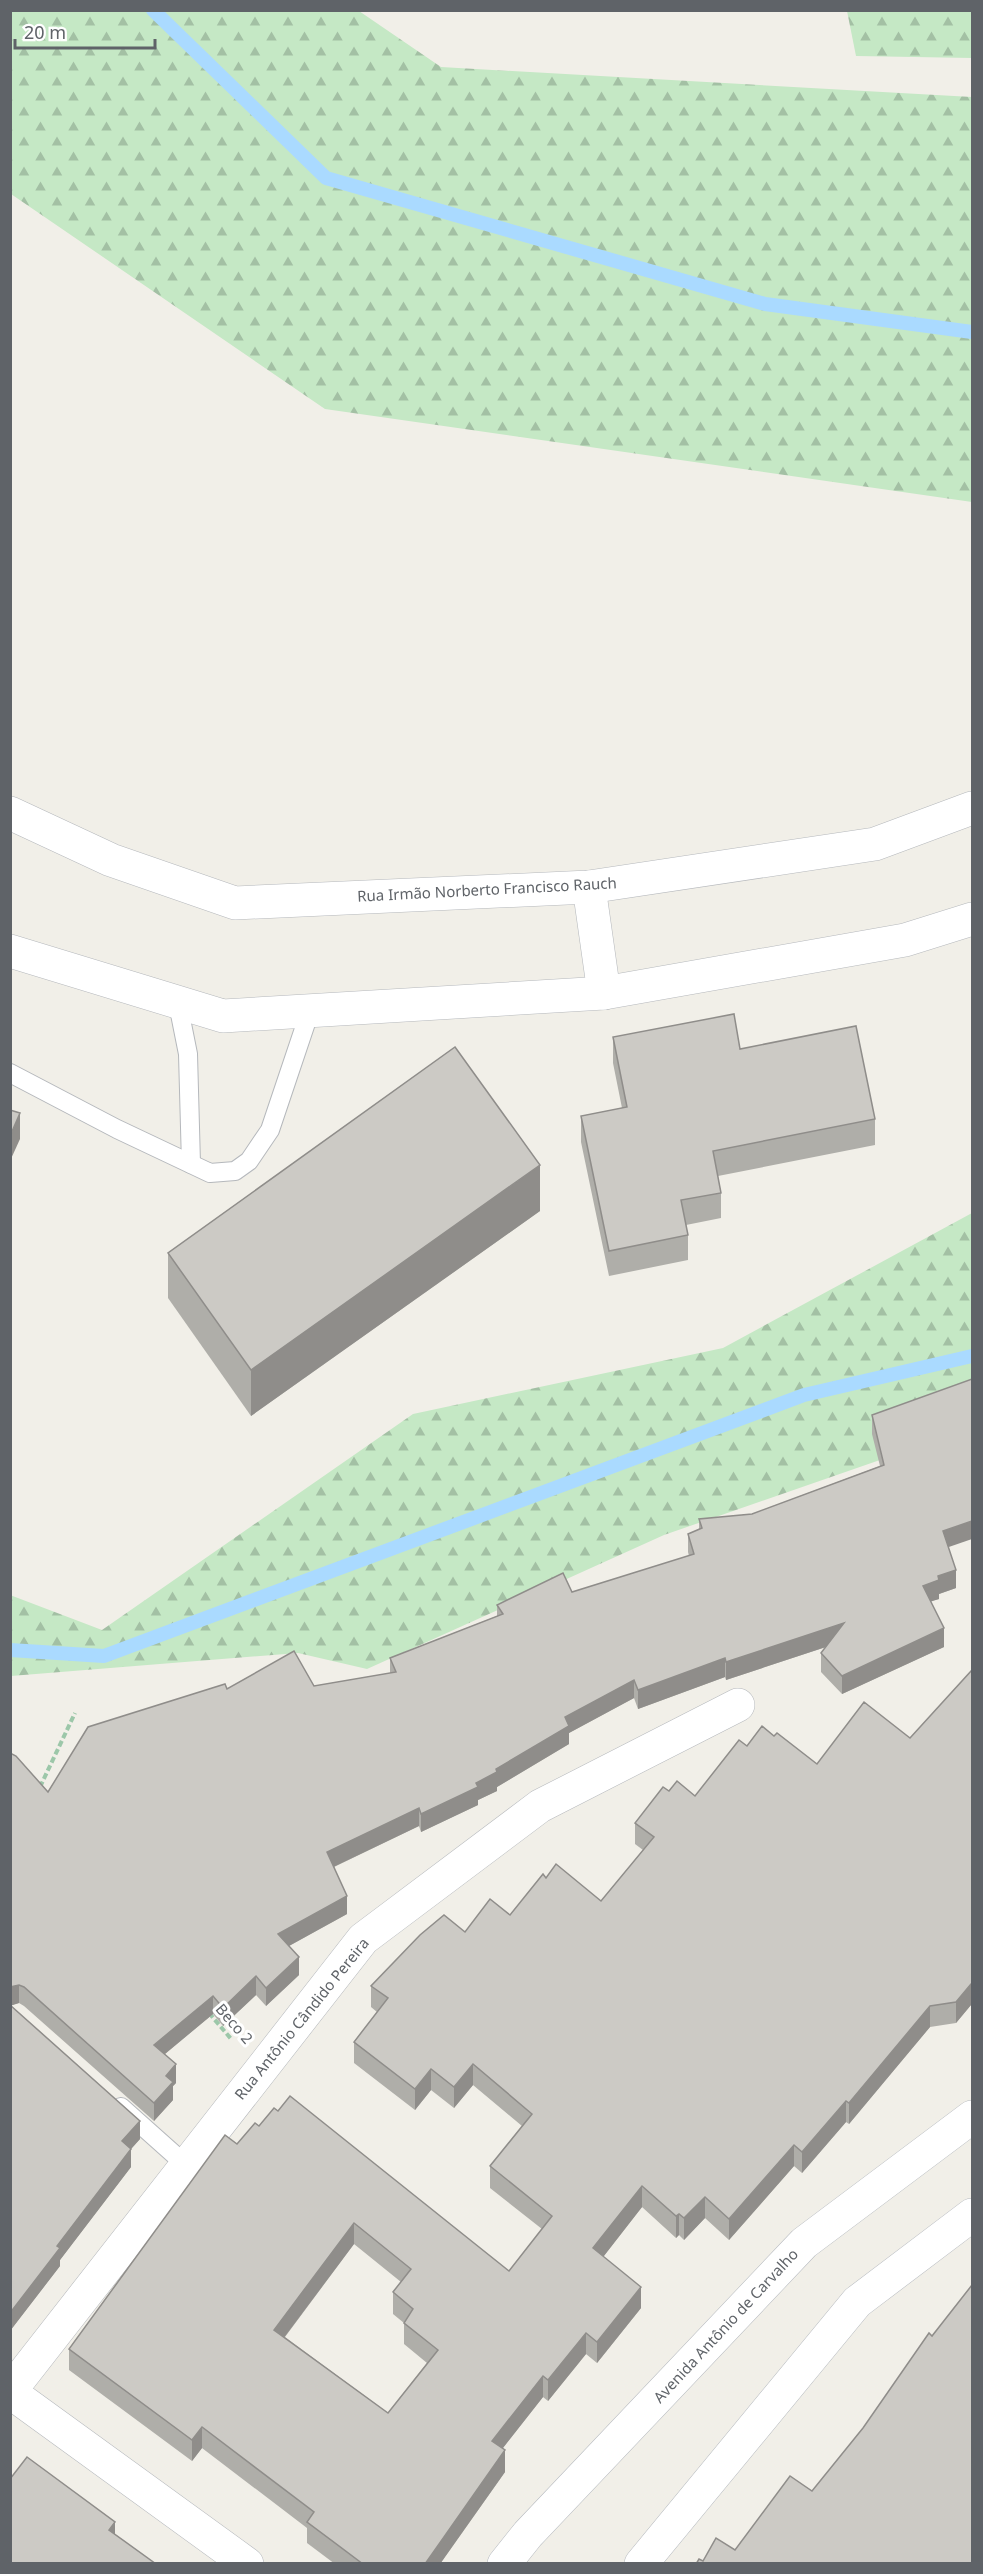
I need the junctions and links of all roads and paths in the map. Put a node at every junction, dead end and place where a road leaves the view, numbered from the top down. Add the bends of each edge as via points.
1 (972, 808) edge
2 (10, 813) edge
3 (589, 887) junction
4 (972, 919) edge
5 (10, 951) edge
6 (604, 993) junction
7 (178, 1004) junction
8 (310, 1011) junction
9 (10, 1073) edge
10 (191, 1164) junction
11 (738, 1706) dead end
12 (75, 1713) dead end
13 (37, 1793) edge
14 (206, 2009) edge
15 (259, 2071) junction
16 (106, 2094) edge
17 (972, 2116) edge
18 (186, 2165) junction
19 (972, 2215) edge
20 (10, 2391) edge
21 (247, 2564) edge
22 (504, 2564) edge
23 (641, 2564) edge

1 - 3 street, Rua Irmão Norberto Francisco Rauch via 875,844
2 - 3 street, Rua Irmão Norberto Francisco Rauch via 111,860 235,903
3 - 6 street
4 - 6 street via 905,940
5 - 7 street
6 - 8 street
7 - 8 street via 224,1016
7 - 10 lane via 188,1054
8 - 10 lane via 270,1130 249,1161 235,1171 223,1173 210,1173
9 - 10 lane
11 - 15 street, Rua Antônio Cândido Pereira via 540,1806 363,1939
12 - 13 path
14 - 15 path, Beco 2
15 - 18 street, Rua Antônio Cândido Pereira
16 - 18 lane
17 - 22 street, Avenida Antônio de Carvalho via 804,2243
18 - 20 street, Rua Antônio Cândido Pereira
19 - 23 street via 857,2302
20 - 21 street

